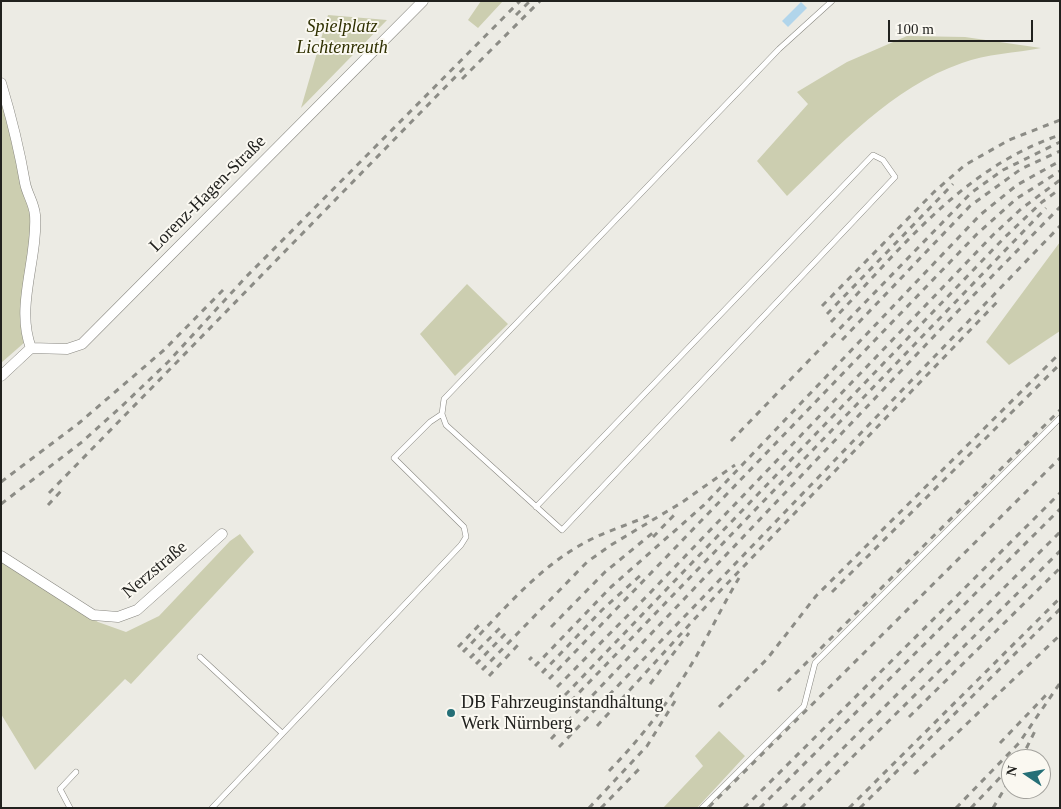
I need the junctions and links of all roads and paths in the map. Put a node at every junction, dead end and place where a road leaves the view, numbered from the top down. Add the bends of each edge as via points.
1 (423, 1) edge
2 (832, 1) edge
3 (1, 83) edge
4 (31, 348) junction
5 (1, 376) edge
6 (442, 414) junction
7 (1060, 418) edge
8 (536, 507) junction
9 (222, 534) dead end
10 (1, 556) edge
11 (200, 658) dead end
12 (282, 733) junction
13 (76, 772) dead end
14 (70, 808) edge
15 (212, 808) edge
16 (702, 808) edge

1 - 4 street, Lorenz-Hagen-Straße via 82,344 67,349
2 - 6 lane via 779,49 444,400
3 - 4 street via 35,214 26,314
4 - 5 street
6 - 8 lane via 446,425
6 - 12 lane via 394,458 464,527 466,537
7 - 16 lane via 815,662 804,706
8 - 8 lane via 873,155 883,160 896,177 562,530
9 - 10 street, Nerzstraße via 137,610 118,617 93,615
11 - 12 lane
12 - 15 lane
13 - 14 lane via 60,789

